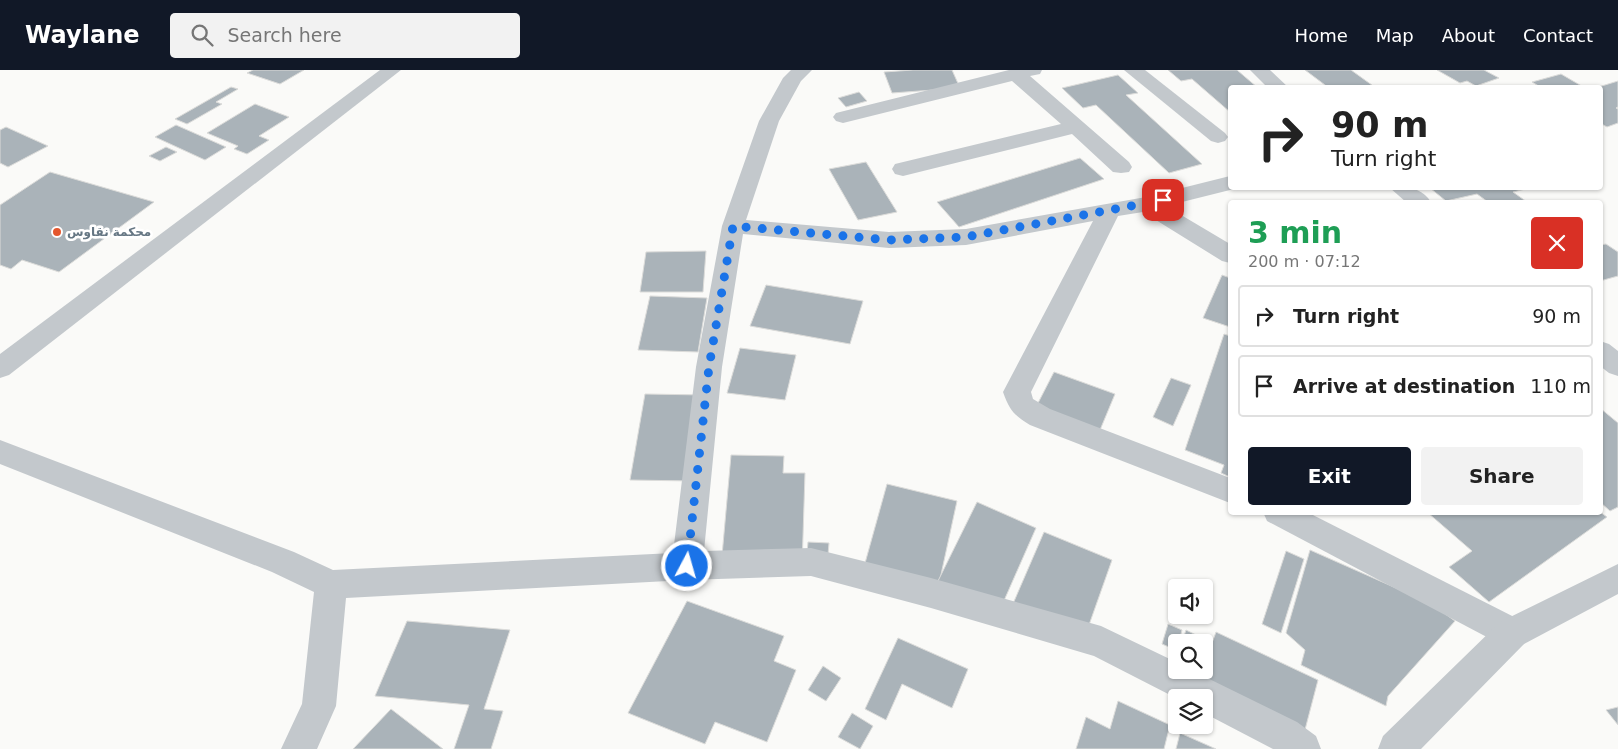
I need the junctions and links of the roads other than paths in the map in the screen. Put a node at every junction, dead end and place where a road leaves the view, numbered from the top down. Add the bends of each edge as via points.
1 (392, 70) edge
2 (802, 70) edge
3 (1133, 70) edge
4 (1259, 70) edge
5 (1025, 72) edge
6 (1276, 85) edge
7 (843, 117) dead end
8 (1075, 127) junction
9 (1218, 137) dead end
10 (1121, 167) dead end
11 (903, 169) dead end
12 (1228, 184) edge
13 (1405, 190) edge
14 (1417, 200) edge
15 (1146, 204) junction
16 (1110, 210) junction
17 (733, 226) junction
18 (1228, 254) edge
19 (1603, 354) edge
20 (1618, 366) edge
21 (0, 368) edge
22 (0, 452) edge
23 (1228, 490) edge
24 (1284, 515) edge
25 (687, 566) junction
26 (1618, 578) edge
27 (331, 584) junction
28 (1512, 633) junction
29 (300, 749) edge
30 (1303, 749) edge
31 (1396, 749) edge

1 - 21 street
2 - 17 street via 793,78 769,121
3 - 9 street
4 - 6 street
5 - 7 street
5 - 8 street
8 - 10 street
8 - 11 street
12 - 15 street
13 - 14 street
15 - 16 street
15 - 18 street
16 - 17 street via 966,237 889,240
16 - 23 street via 1017,392 1022,406 1040,417
17 - 25 street via 709,367
19 - 20 street
22 - 27 street via 284,562
24 - 28 street
25 - 27 street
25 - 30 street via 811,562 1101,642 1284,735
26 - 28 street
27 - 29 street via 319,706
28 - 31 street

